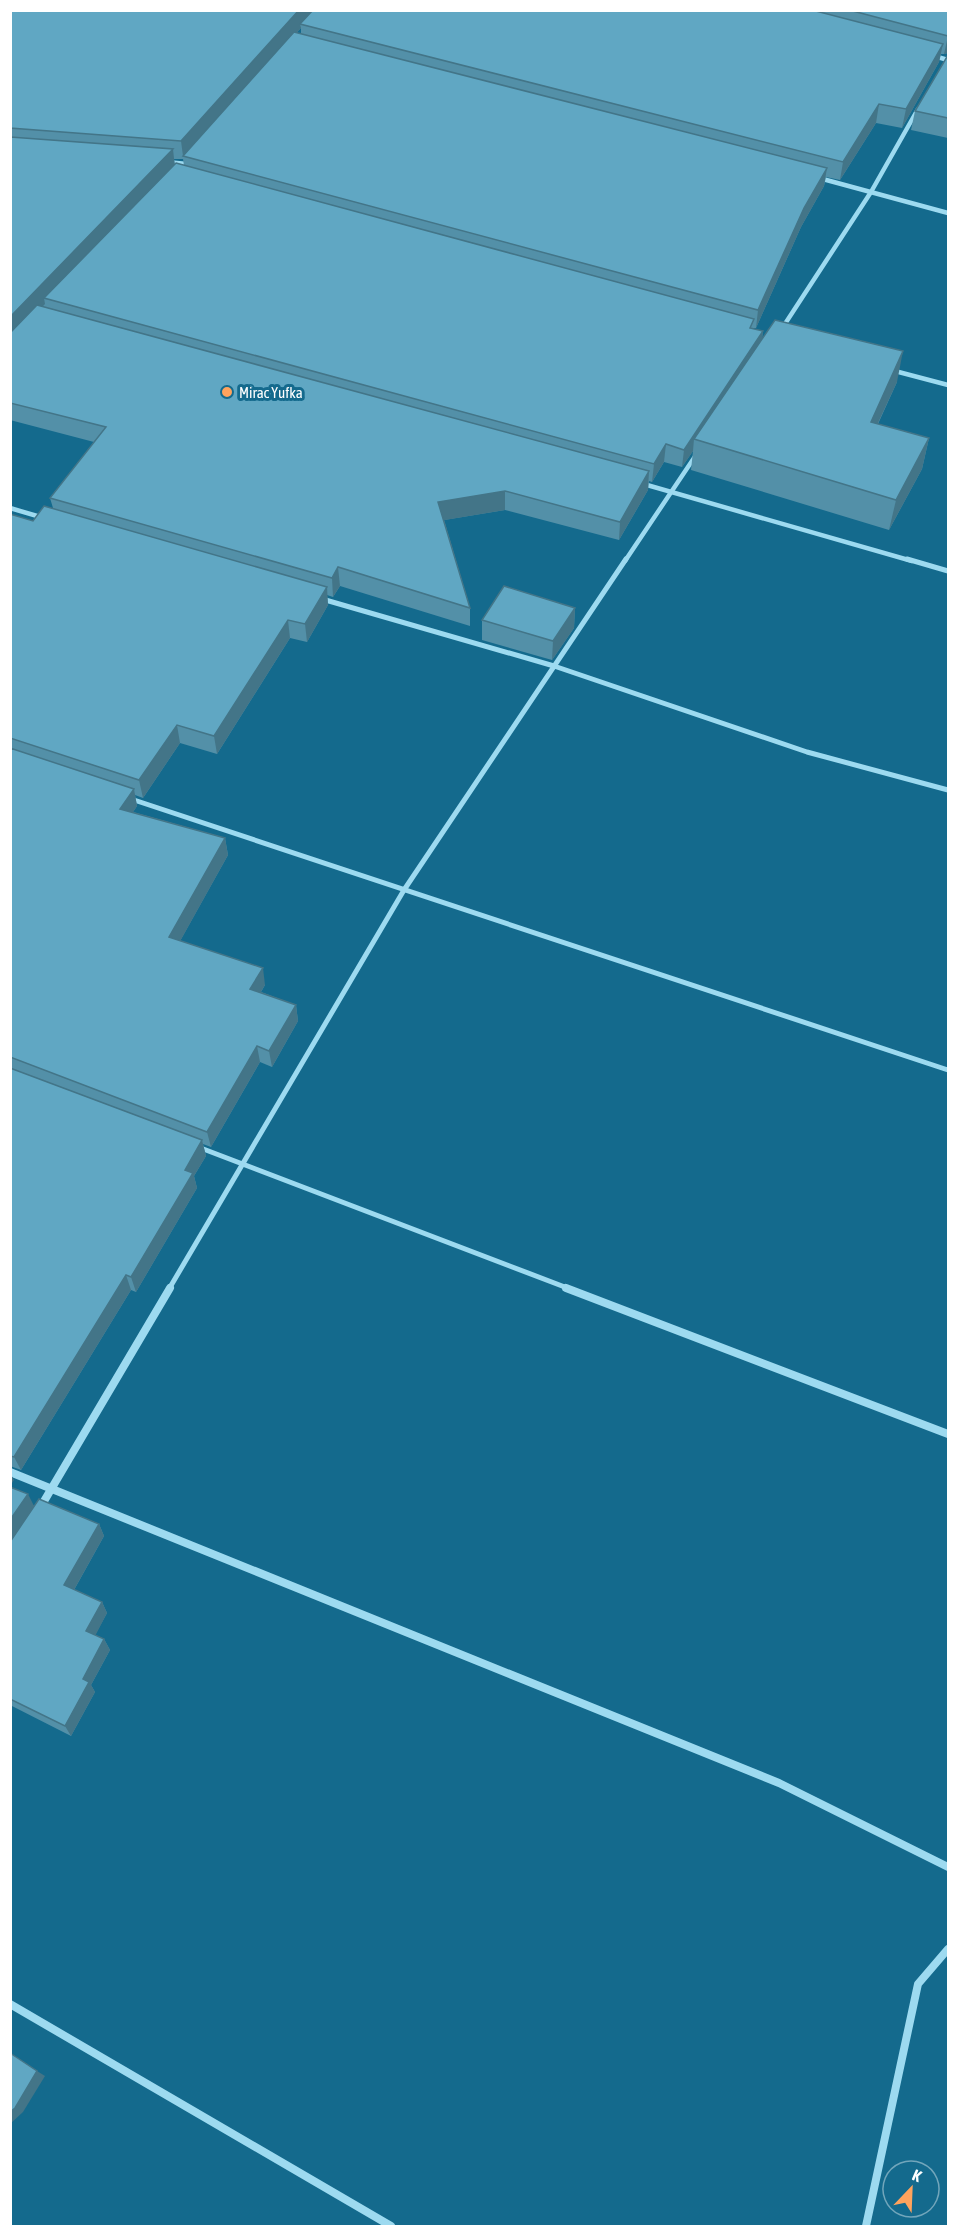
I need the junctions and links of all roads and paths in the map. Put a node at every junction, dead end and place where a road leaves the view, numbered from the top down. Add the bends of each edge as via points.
1 (924, 54) edge
2 (948, 58) edge
3 (941, 70) edge
4 (923, 100) edge
5 (164, 162) edge
6 (187, 164) edge
7 (813, 177) edge
8 (871, 192) junction
9 (948, 213) edge
10 (775, 338) edge
11 (879, 366) edge
12 (948, 385) edge
13 (697, 453) edge
14 (637, 482) edge
15 (672, 492) junction
16 (10, 508) edge
17 (56, 521) edge
18 (948, 571) edge
19 (316, 597) edge
20 (554, 666) junction
21 (948, 790) edge
22 (123, 797) edge
23 (404, 890) junction
24 (948, 1070) edge
25 (188, 1144) edge
26 (244, 1165) junction
27 (948, 1434) edge
28 (10, 1472) edge
29 (53, 1489) junction
30 (35, 1517) edge
31 (948, 1867) edge
32 (948, 1949) edge
33 (10, 2004) edge
34 (391, 2226) edge
35 (866, 2226) edge

1 - 2 street
2 - 3 street
4 - 8 street
5 - 6 street
7 - 8 street
8 - 9 street
8 - 10 street
11 - 12 street
13 - 15 street
14 - 15 street
15 - 18 street
15 - 20 street
16 - 17 street
19 - 20 street
20 - 21 street via 807,752
20 - 23 street
22 - 23 street
23 - 24 street
23 - 26 street
25 - 26 street
26 - 27 street
26 - 29 street
28 - 29 street
29 - 30 street
29 - 31 street via 779,1783
32 - 35 street via 918,1984
33 - 34 street

